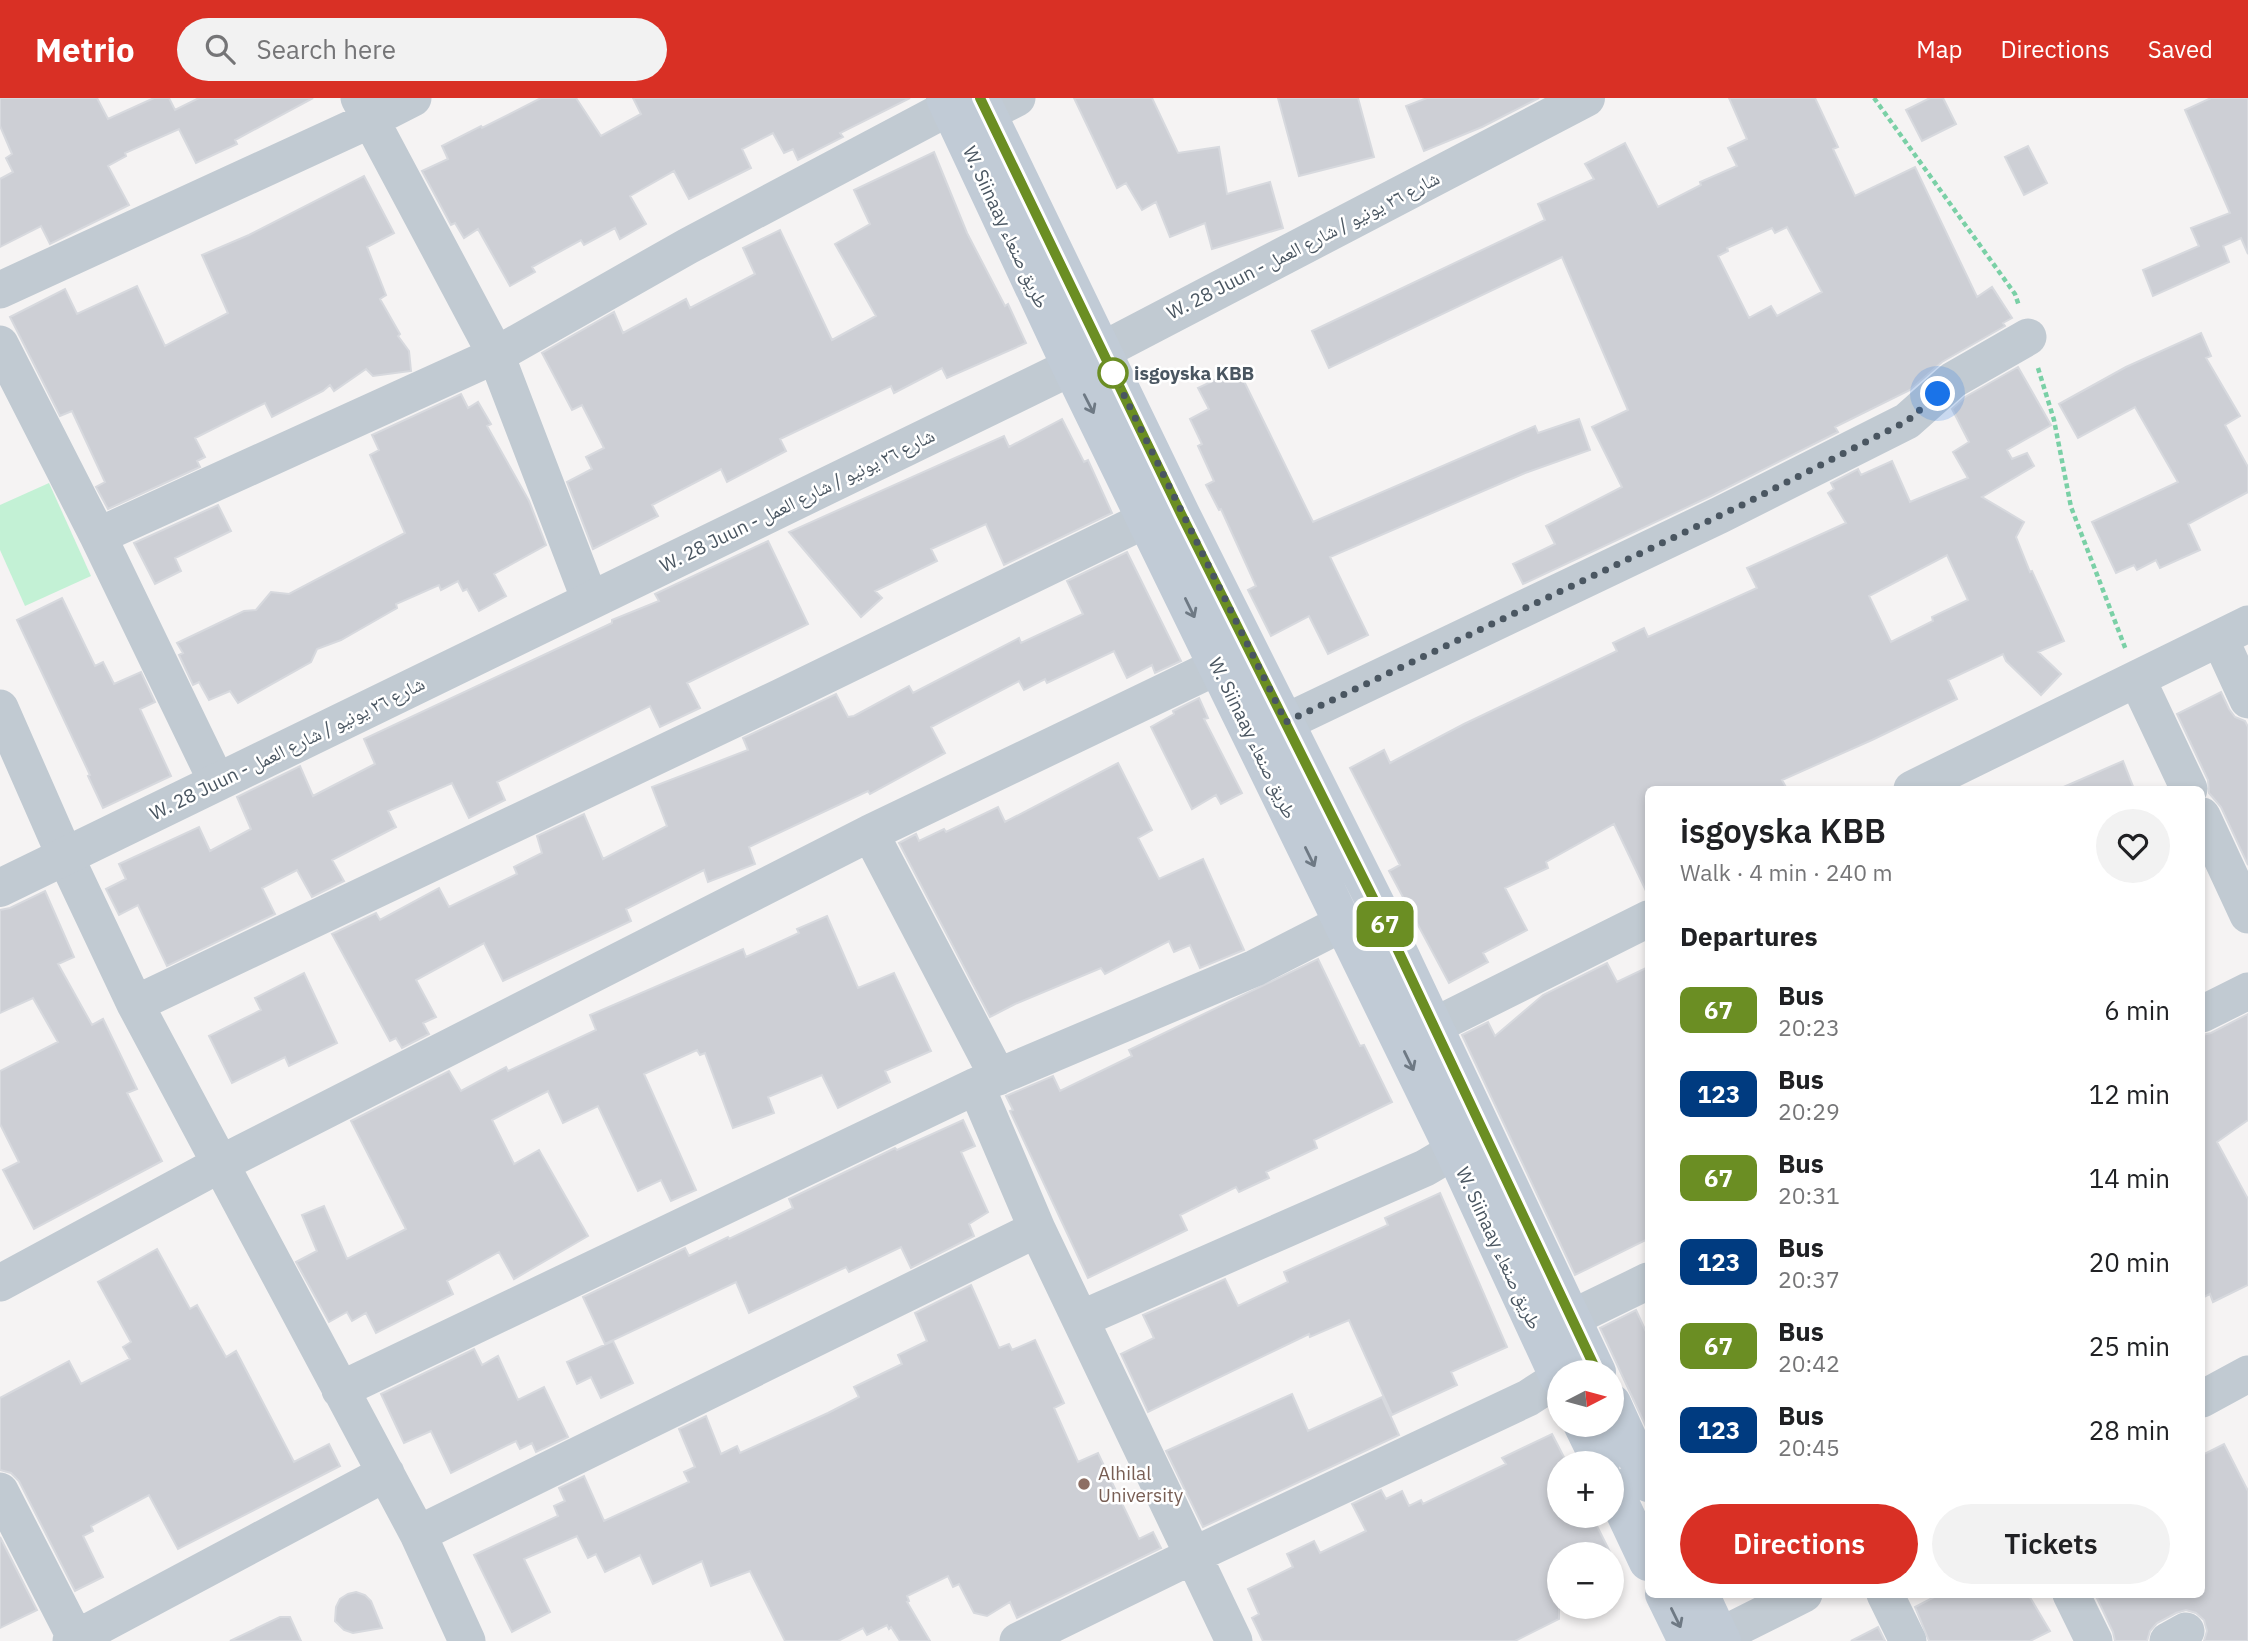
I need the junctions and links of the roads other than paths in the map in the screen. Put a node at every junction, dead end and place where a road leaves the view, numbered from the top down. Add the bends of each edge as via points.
1 (413, 98) edge
2 (1586, 98) edge
3 (976, 103) edge
4 (365, 109) edge
5 (0, 290) edge
6 (2028, 337) dead end
7 (0, 344) edge
8 (496, 355) junction
9 (1086, 359) junction
10 (1147, 519) junction
11 (98, 536) junction
12 (590, 600) junction
13 (2234, 632) edge
14 (1218, 666) junction
15 (2137, 678) junction
16 (2248, 700) edge
17 (0, 708) edge
18 (1286, 722) junction
19 (217, 782) junction
20 (1918, 786) edge
21 (2188, 786) edge
22 (2205, 822) edge
23 (870, 833) junction
24 (65, 856) junction
25 (0, 888) edge
26 (2248, 915) edge
27 (1645, 920) edge
28 (1343, 923) junction
29 (2248, 991) edge
30 (135, 1004) junction
31 (2205, 1012) edge
32 (1432, 1027) junction
33 (987, 1081) junction
34 (1454, 1151) junction
35 (222, 1163) junction
36 (1037, 1229) junction
37 (1645, 1282) edge
38 (0, 1283) edge
39 (1572, 1318) junction
40 (1081, 1319) junction
41 (1551, 1360) edge
42 (1591, 1360) edge
43 (2248, 1374) edge
44 (1547, 1386) edge
45 (340, 1390) junction
46 (2205, 1397) edge
47 (1624, 1430) edge
48 (386, 1473) junction
49 (1645, 1476) edge
50 (0, 1490) edge
51 (1624, 1511) edge
52 (418, 1534) junction
53 (1192, 1556) junction
54 (1645, 1556) edge
55 (1668, 1598) edge
56 (1701, 1598) edge
57 (1796, 1598) edge
58 (1887, 1598) edge
59 (2073, 1598) edge
60 (1710, 1639) edge
61 (74, 1640) edge
62 (467, 1641) edge
63 (1018, 1641) edge
64 (1234, 1641) edge
65 (1908, 1641) edge
66 (2094, 1641) edge

1 - 4 street
2 - 9 street, W. 28 Juun - شارع ٢٦ يونيو / شارع العمل
3 - 8 street via 688,246
3 - 9 main road, W. Siinaay طريق صنعاء
4 - 5 street
4 - 8 street
6 - 18 street via 1953,380 1907,421
7 - 11 street
8 - 11 street
8 - 12 street
9 -> 10 main road, W. Siinaay طريق صنعاء
9 - 12 street, W. 28 Juun - شارع ٢٦ يونيو / شارع العمل
9 - 18 main road via 1181,514
10 -> 14 main road, W. Siinaay طريق صنعاء
10 - 30 street
11 - 19 street
12 - 19 street, W. 28 Juun - شارع ٢٦ يونيو / شارع العمل
13 - 15 street
13 - 16 street
14 - 23 street
14 -> 28 main road, W. Siinaay طريق صنعاء
15 - 20 street
15 - 21 street
17 - 24 street
18 - 32 main road
19 - 24 street, W. 28 Juun - شارع ٢٦ يونيو / شارع العمل
22 - 26 street
23 - 33 street
23 - 35 street
24 - 25 street, W. 28 Juun - شارع ٢٦ يونيو / شارع العمل
24 - 30 street
27 - 32 street
28 - 33 street via 1255,968
28 -> 34 main road, W. Siinaay طريق صنعاء
29 - 31 street
30 - 35 street
32 - 39 main road
33 - 36 street
33 - 45 street
34 - 40 street via 1425,1168
34 - 41 main road, W. Siinaay طريق صنعاء
35 - 38 street
35 - 45 street
36 - 40 street
36 - 52 street
37 - 39 street
39 - 42 main road
40 - 53 street
43 - 46 street
44 - 53 street
45 - 48 street
47 - 49 main road
48 - 52 street
48 - 61 street
50 - 61 street
51 - 54 main road
52 - 62 street
53 - 63 street
53 - 64 street
55 -> 60 main road
56 - 60 main road
57 - 60 street
58 - 65 street
59 - 66 street

